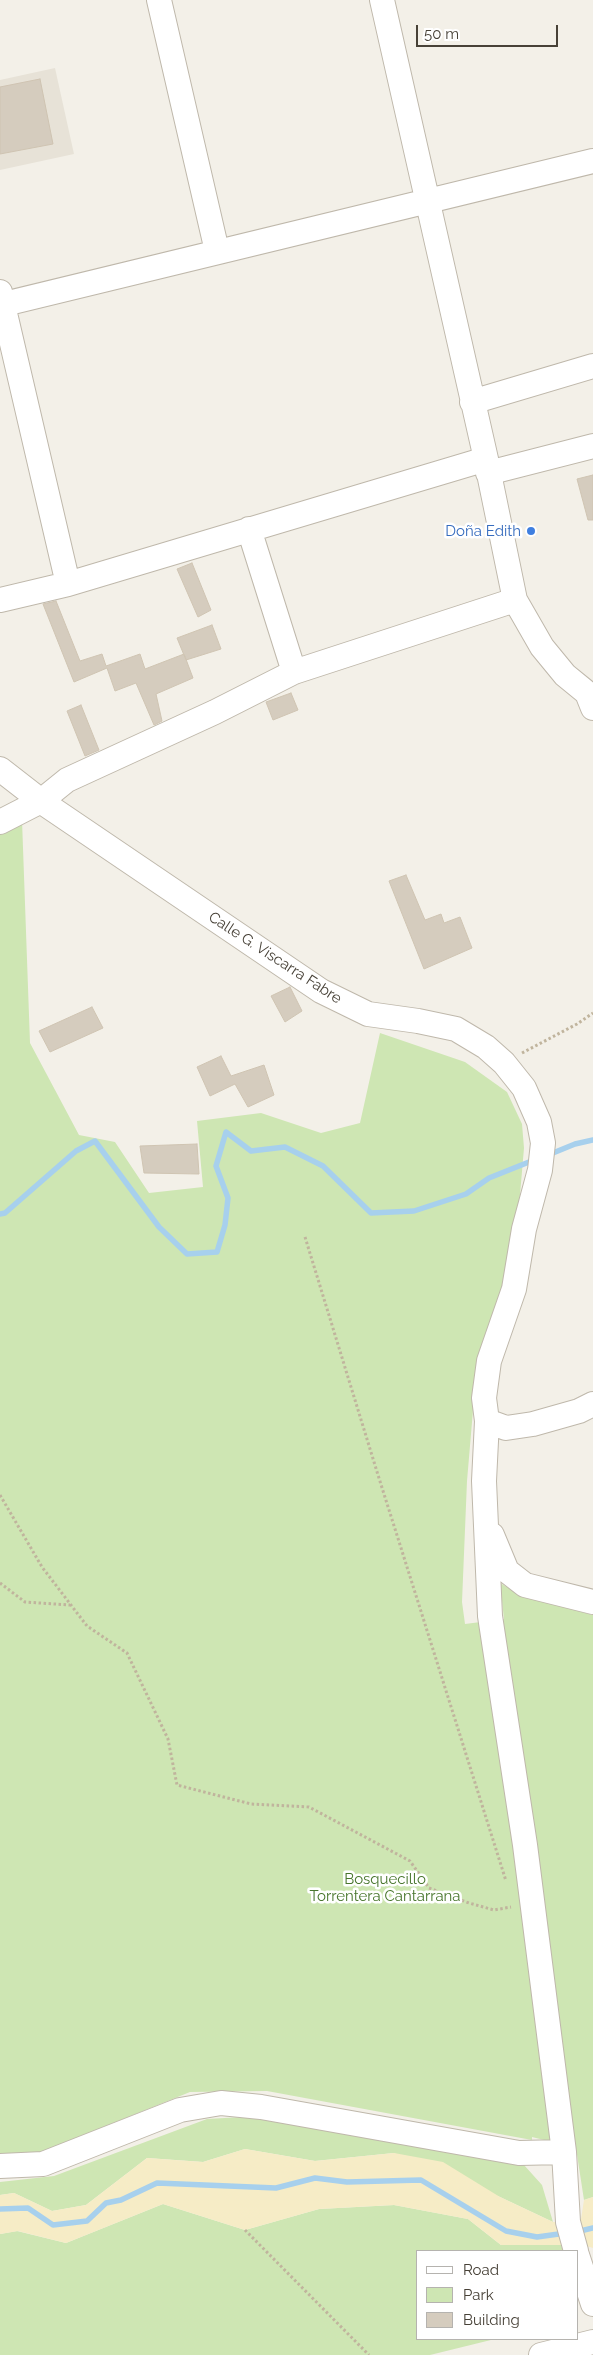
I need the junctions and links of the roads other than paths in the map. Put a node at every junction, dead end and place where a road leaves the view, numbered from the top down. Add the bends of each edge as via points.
1 (159, 0) edge
2 (382, 0) edge
3 (593, 161) edge
4 (427, 202) junction
5 (217, 251) junction
6 (1, 301) edge
7 (593, 366) edge
8 (472, 402) junction
9 (593, 446) edge
10 (487, 466) junction
11 (249, 529) junction
12 (68, 584) junction
13 (0, 600) edge
14 (515, 600) junction
15 (294, 672) junction
16 (593, 708) edge
17 (0, 770) edge
18 (41, 801) junction
19 (0, 822) edge
20 (593, 1404) edge
21 (487, 1421) junction
22 (484, 1481) junction
23 (593, 1602) edge
24 (564, 2152) junction
25 (0, 2166) edge
26 (573, 2243) edge
27 (578, 2258) edge
28 (593, 2304) edge
29 (593, 2342) edge
30 (541, 2355) edge

1 - 5 street
2 - 4 street
3 - 4 street
4 - 5 street
4 - 8 street
5 - 6 street
6 - 12 street
7 - 8 street
8 - 10 street
9 - 10 street
10 - 11 street
10 - 14 street
11 - 12 street
11 - 15 street
12 - 13 street
14 - 15 street
14 - 16 street via 542,648 587,693
15 - 18 street via 67,780
17 - 18 street, Calle G. Viscarra Fabre
18 - 19 street
18 - 21 street, Calle G. Viscarra Fabre via 321,991 368,1014 456,1030 504,1062 524,1088 539,1122 542,1143 540,1170 524,1229 514,1289 489,1362 484,1398
20 - 21 street via 533,1424 506,1428
21 - 22 street, Calle G. Viscarra Fabre
22 - 23 street via 493,1537 507,1570 525,1584
22 - 24 street via 490,1616 525,1845
24 - 25 street via 519,2153 260,2106 221,2103 180,2110 43,2164
24 - 26 street
27 - 28 street
29 - 30 street

